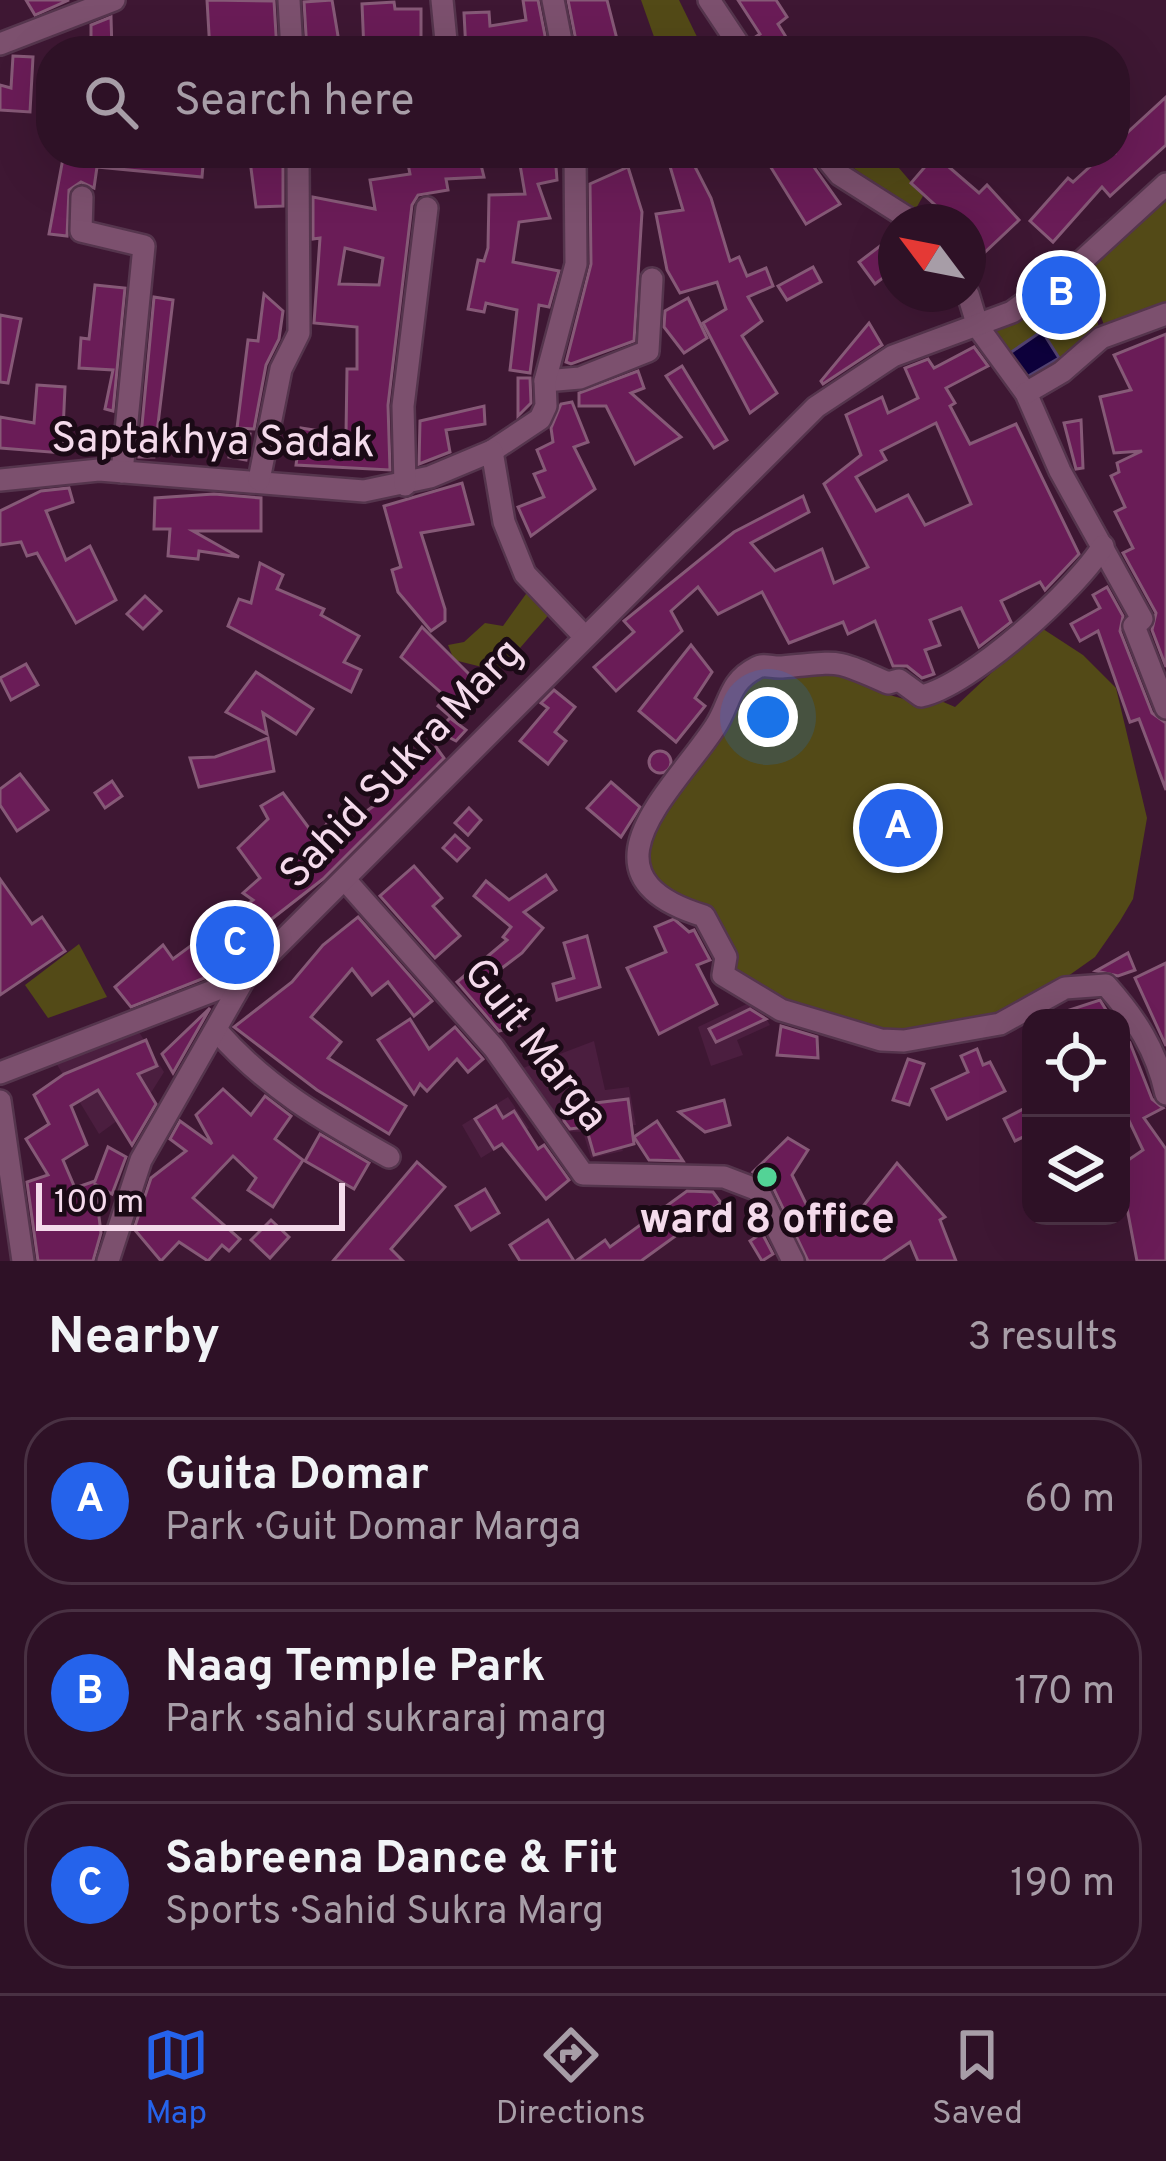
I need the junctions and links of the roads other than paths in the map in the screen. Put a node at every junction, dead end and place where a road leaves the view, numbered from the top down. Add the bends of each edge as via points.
1 (290, 0) edge
2 (442, 0) edge
3 (553, 0) edge
4 (710, 0) edge
5 (102, 2) edge
6 (291, 36) edge
7 (446, 36) edge
8 (560, 36) edge
9 (733, 36) edge
10 (0, 44) edge
11 (298, 168) edge
12 (575, 168) edge
13 (834, 168) edge
14 (1166, 184) edge
15 (82, 197) dead end
16 (886, 204) edge
17 (428, 208) dead end
18 (652, 279) dead end
19 (974, 312) edge
20 (1166, 314) edge
21 (979, 327) junction
22 (545, 381) junction
23 (1026, 393) junction
24 (492, 452) junction
25 (122, 472) junction
26 (0, 480) edge
27 (259, 480) junction
28 (405, 484) junction
29 (1102, 546) junction
30 (584, 636) junction
31 (1166, 708) edge
32 (346, 882) junction
33 (244, 979) junction
34 (218, 1030) junction
35 (0, 1073) edge
36 (1166, 1094) edge
37 (0, 1101) edge
38 (389, 1157) dead end
39 (23, 1261) edge
40 (109, 1261) edge
41 (793, 1261) edge

1 - 6 street
2 - 7 street
3 - 8 street
4 - 9 street
5 - 10 street
11 - 27 street via 299,333 281,369
12 - 22 street, Saptakhya Sadak via 576,264
13 - 16 street
14 - 21 street, Sahid Sukra Marg via 1083,260
15 - 25 street via 81,231 144,246
17 - 28 street via 403,406
18 - 22 street via 652,356
19 - 21 street
20 - 23 street via 1101,338
21 - 23 street
21 - 30 street, Sahid Sukra Marg via 893,356 817,407
22 - 24 street, Saptakhya Sadak via 540,419
23 - 29 street
24 - 28 street, Saptakhya Sadak
24 - 30 street via 504,522 525,574
25 - 26 street, Saptakhya Sadak
25 - 27 street, Saptakhya Sadak
27 - 28 street, Saptakhya Sadak via 364,491
29 - 31 street via 1142,619 1134,626
29 - 36 street via 1028,628 944,692 921,696 844,661 760,664 730,691 715,728 650,809 637,849 645,881 661,899 704,916 726,957 723,975 776,1008 904,1041 1000,1024 1065,988 1106,985 1138,1022
30 - 32 street, Sahid Sukra Marg
32 - 33 street, Sahid Sukra Marg
32 - 41 street, Guit Marga via 494,1048 583,1174 724,1177 758,1190
33 - 34 street, Sahid Sukra Marg
33 - 35 street
34 - 38 street via 253,1072 295,1104
34 - 40 street, Sahid Sukra Marg via 141,1160
37 - 39 street

